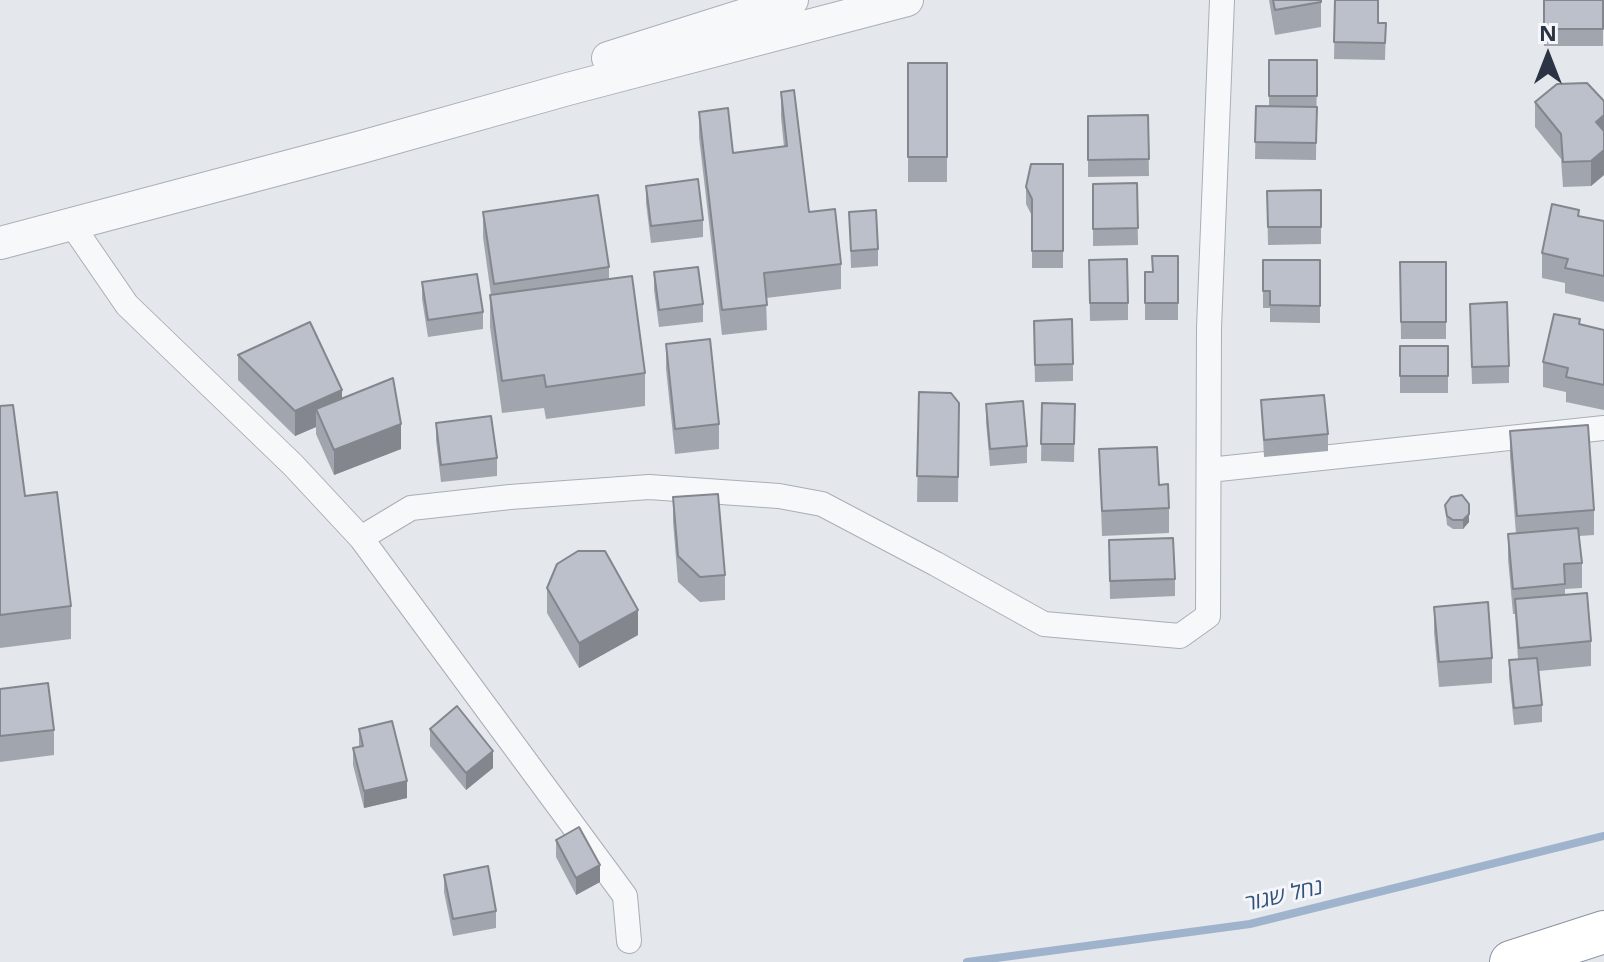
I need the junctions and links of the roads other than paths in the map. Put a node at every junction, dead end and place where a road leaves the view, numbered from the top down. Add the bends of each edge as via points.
1 (792, 0) edge
2 (907, 0) edge
3 (1222, 0) edge
4 (0, 225) edge
5 (72, 225) junction
6 (0, 243) edge
7 (1604, 428) edge
8 (1209, 470) junction
9 (361, 538) junction
10 (1604, 932) edge
11 (629, 941) dead end
12 (1511, 962) edge

1 - 4 street via 264,158
2 - 5 street
3 - 8 street
5 - 6 street
5 - 9 street via 127,305
7 - 8 street
8 - 9 street via 1208,616 1180,636 1044,624 822,504 779,496 649,487 510,497 411,508
9 - 11 street via 625,896
10 - 12 highway

